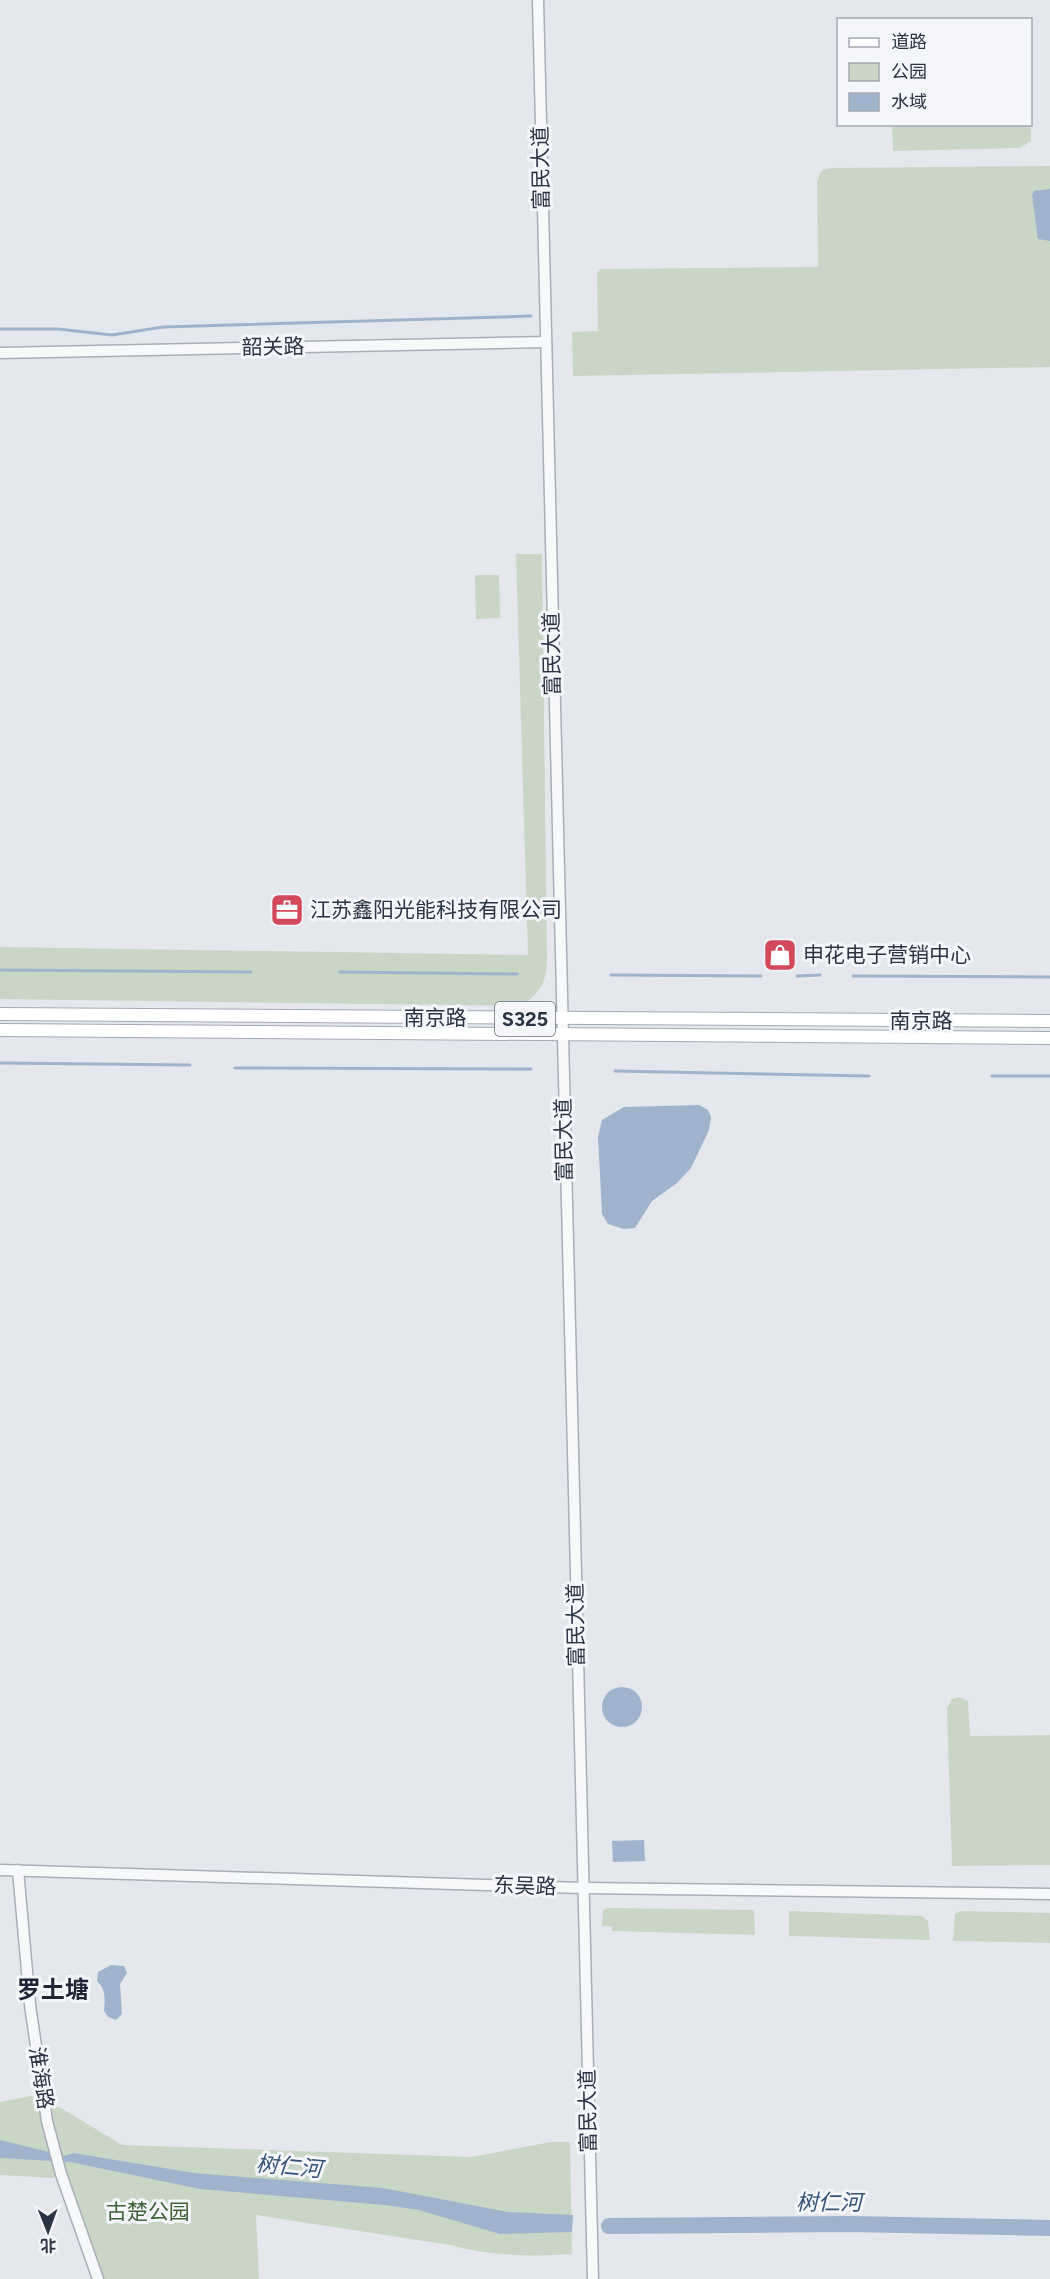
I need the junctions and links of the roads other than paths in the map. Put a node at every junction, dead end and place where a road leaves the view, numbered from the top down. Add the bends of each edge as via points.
1 (538, 0) edge
2 (546, 342) junction
3 (0, 353) edge
4 (0, 1014) edge
5 (562, 1019) junction
6 (1050, 1022) edge
7 (0, 1030) edge
8 (562, 1034) junction
9 (1050, 1038) edge
10 (0, 1870) edge
11 (18, 1870) junction
12 (583, 1888) junction
13 (1050, 1894) edge
14 (98, 2279) edge
15 (592, 2279) edge

1 - 2 street, 富民大道
2 - 3 street, 韶关路
2 - 5 street, 富民大道
4 - 5 main road, 南京路 / S325
5 - 6 main road, 南京路 / S325
5 - 8 street, 富民大道
7 - 8 main road, 南京路 / S325
8 - 9 main road, 南京路 / S325
8 - 12 street, 富民大道
10 - 11 street, 东吴路
11 - 12 street, 东吴路
11 - 14 street, 淮海路 via 30,2005 51,2139
12 - 13 street, 东吴路
12 - 15 street, 富民大道

